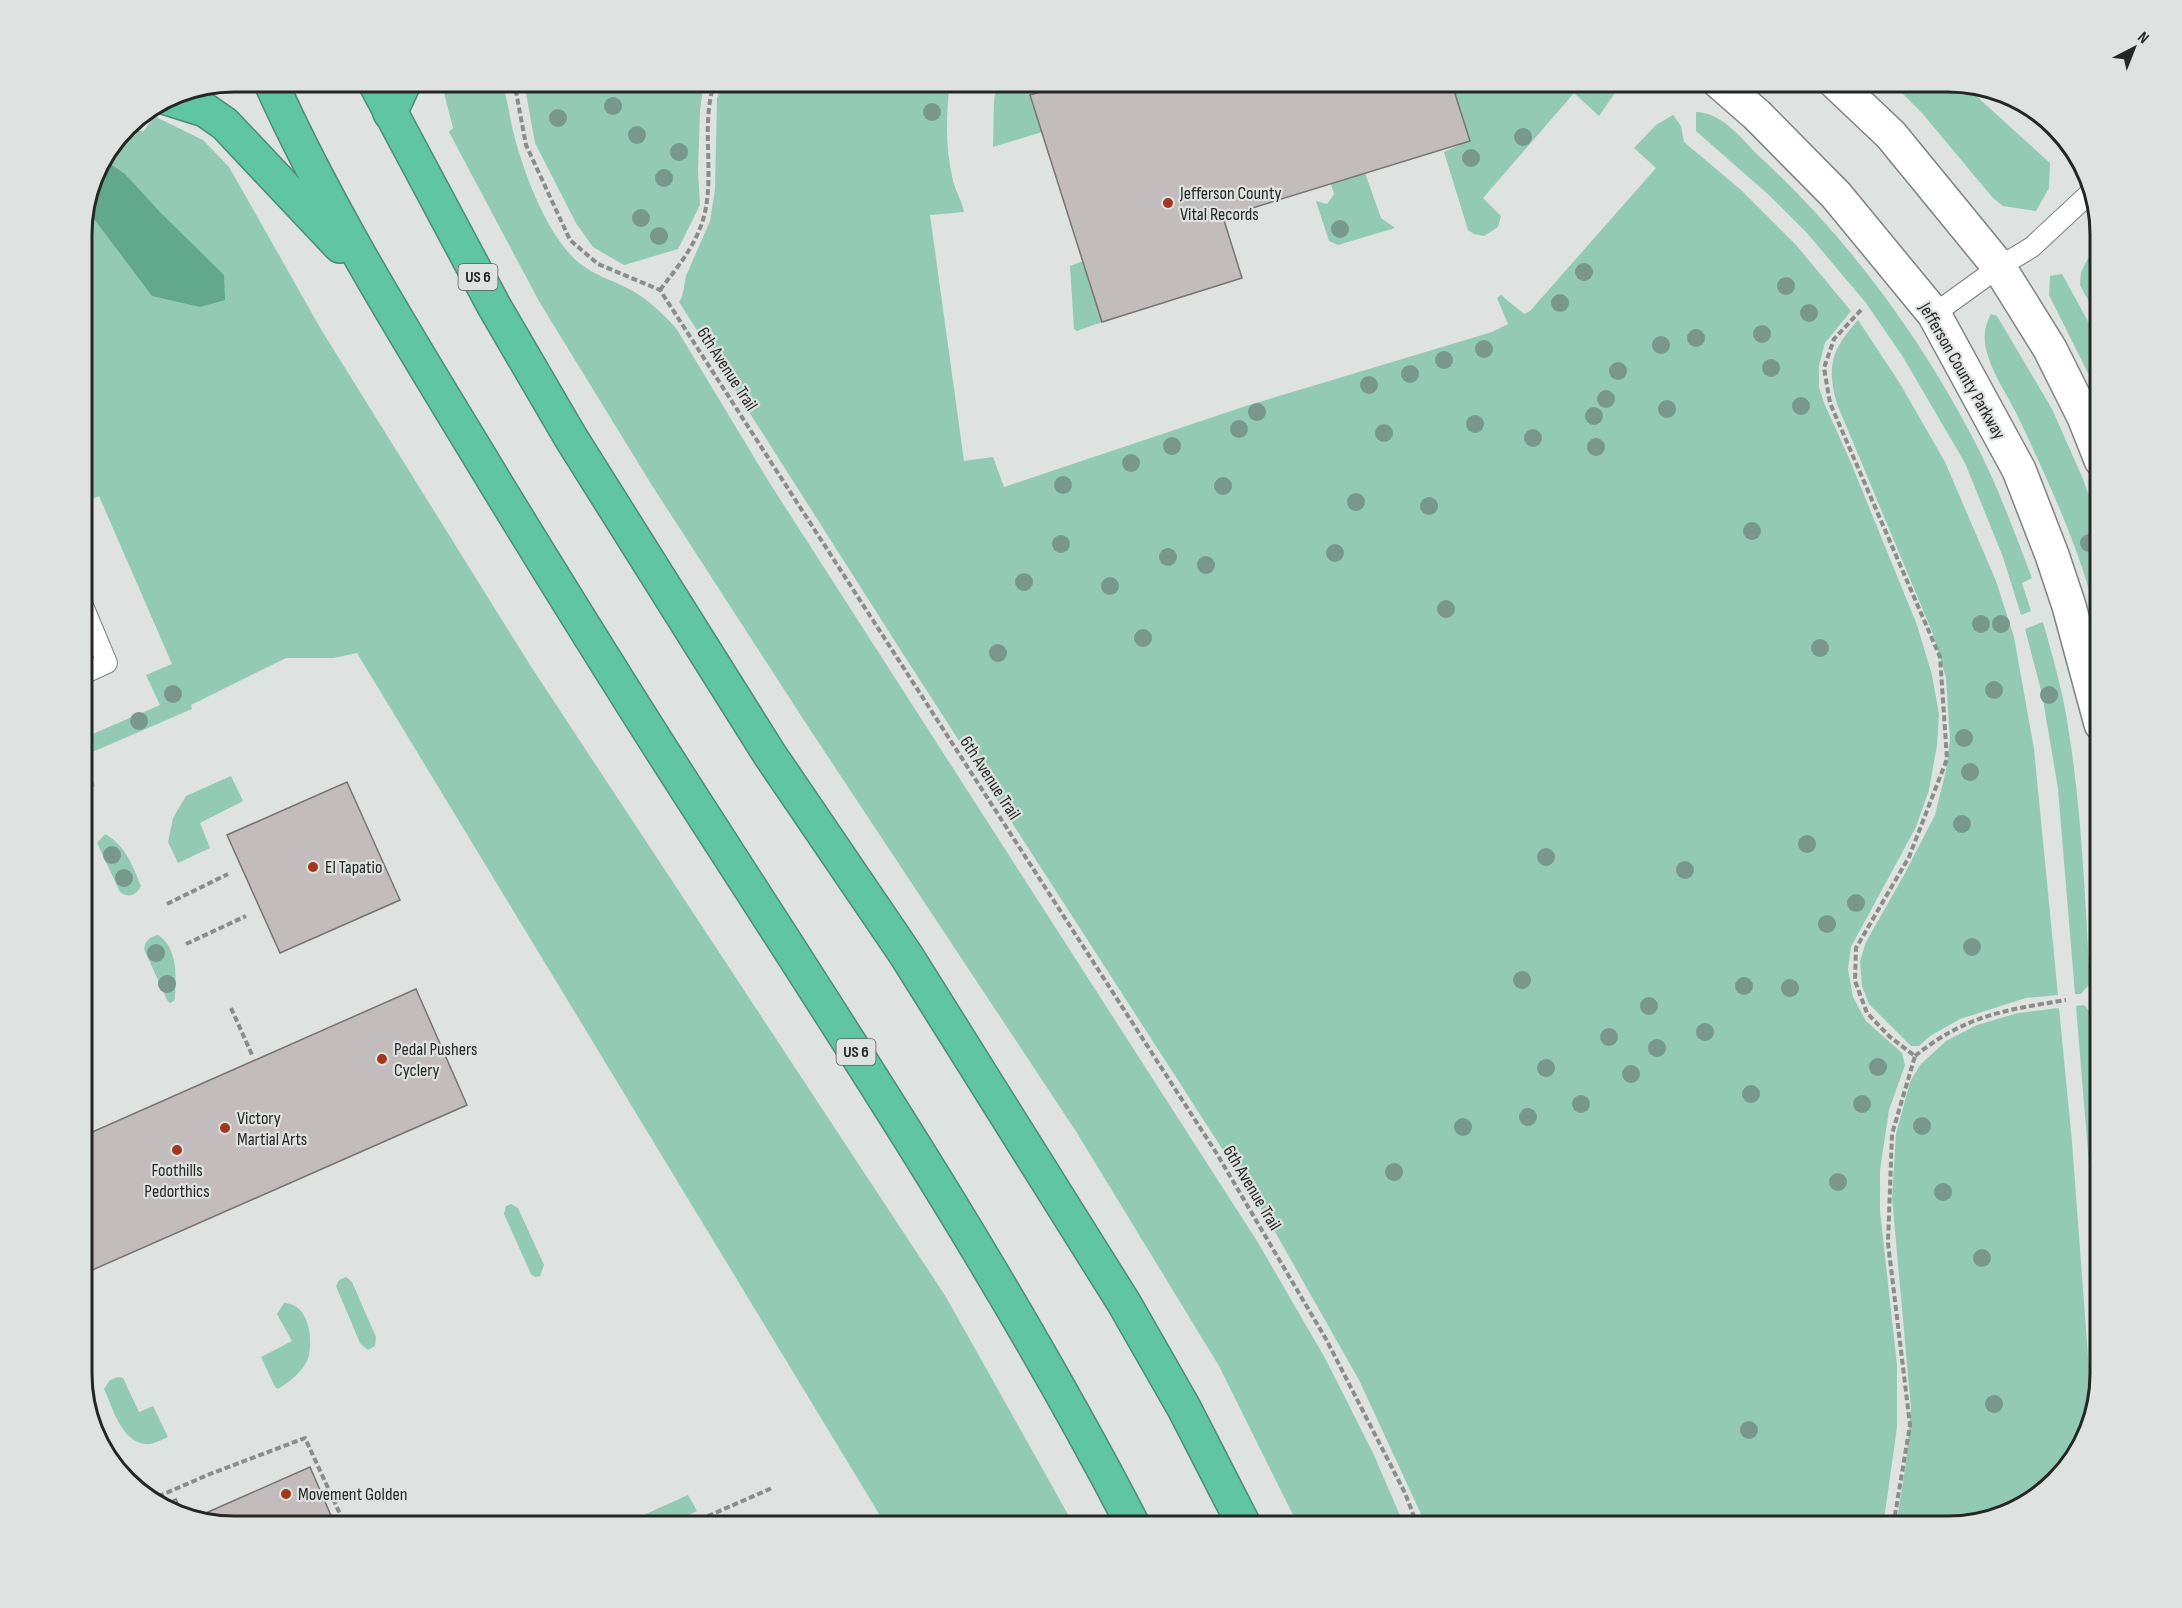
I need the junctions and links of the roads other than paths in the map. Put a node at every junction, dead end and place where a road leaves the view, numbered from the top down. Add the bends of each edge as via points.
1 (275, 92) edge
2 (380, 92) edge
3 (400, 92) edge
4 (1731, 92) edge
5 (1846, 92) edge
6 (179, 102) edge
7 (390, 113) junction
8 (2086, 197) edge
9 (1999, 267) junction
10 (376, 284) junction
11 (1934, 314) junction
12 (2090, 432) edge
13 (92, 627) edge
14 (92, 670) edge
15 (2090, 685) edge
16 (1128, 1516) edge
17 (1239, 1516) edge

1 - 10 highway, US 6 via 345,232
2 - 7 highway, US 6
3 - 7 highway
4 - 11 street, Jefferson County Parkway via 1836,195
5 - 9 street via 1891,135
6 - 10 highway via 205,110 225,124
7 - 17 highway, US 6 via 494,306 571,438 770,755 906,955 1124,1303
8 - 9 lane via 2032,247
9 - 11 lane
9 - 12 street via 2050,349
10 - 16 highway, US 6 via 560,588 938,1184 1032,1339
11 - 15 street, Jefferson County Parkway via 2019,470 2052,555
13 - 14 lane via 107,663

